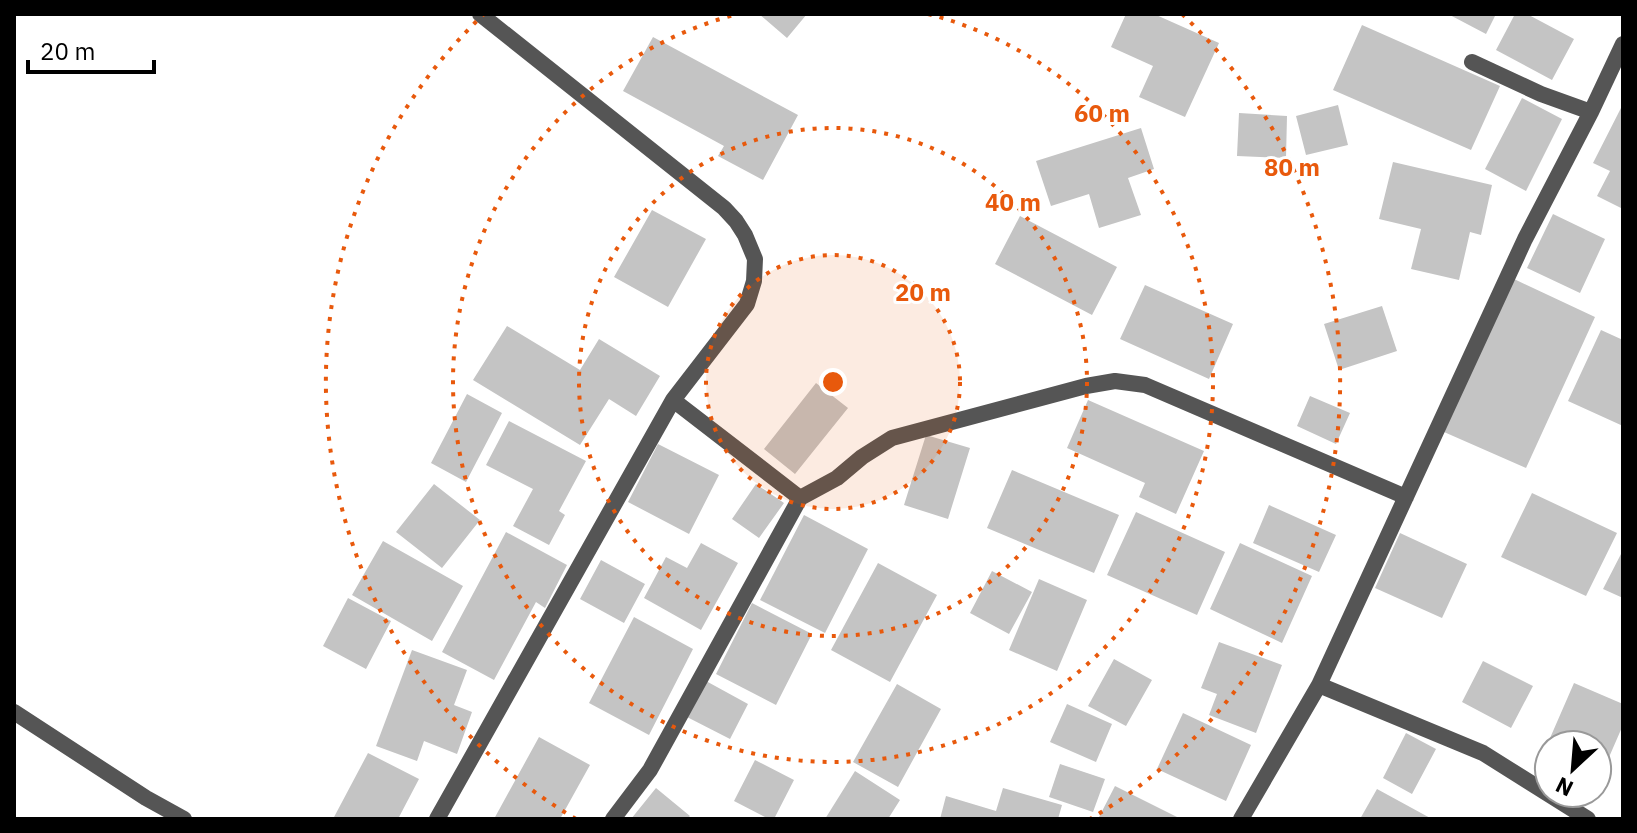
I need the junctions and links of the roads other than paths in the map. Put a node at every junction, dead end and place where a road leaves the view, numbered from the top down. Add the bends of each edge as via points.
1 (480, 14) edge
2 (1623, 44) edge
3 (1472, 62) dead end
4 (1591, 112) junction
5 (673, 400) junction
6 (1406, 497) junction
7 (800, 498) junction
8 (1319, 685) junction
9 (14, 712) edge
10 (184, 819) edge
11 (437, 819) edge
12 (613, 819) edge
13 (1241, 819) edge
14 (1588, 819) edge

1 - 5 street via 724,208 745,235 755,259 747,304
2 - 4 street
3 - 4 street
4 - 6 street via 1525,239
5 - 7 street
5 - 11 street
6 - 7 street via 1145,385 1115,381 892,438
6 - 8 street
7 - 12 street via 650,770
8 - 13 street
8 - 14 street via 1483,753
9 - 10 street

